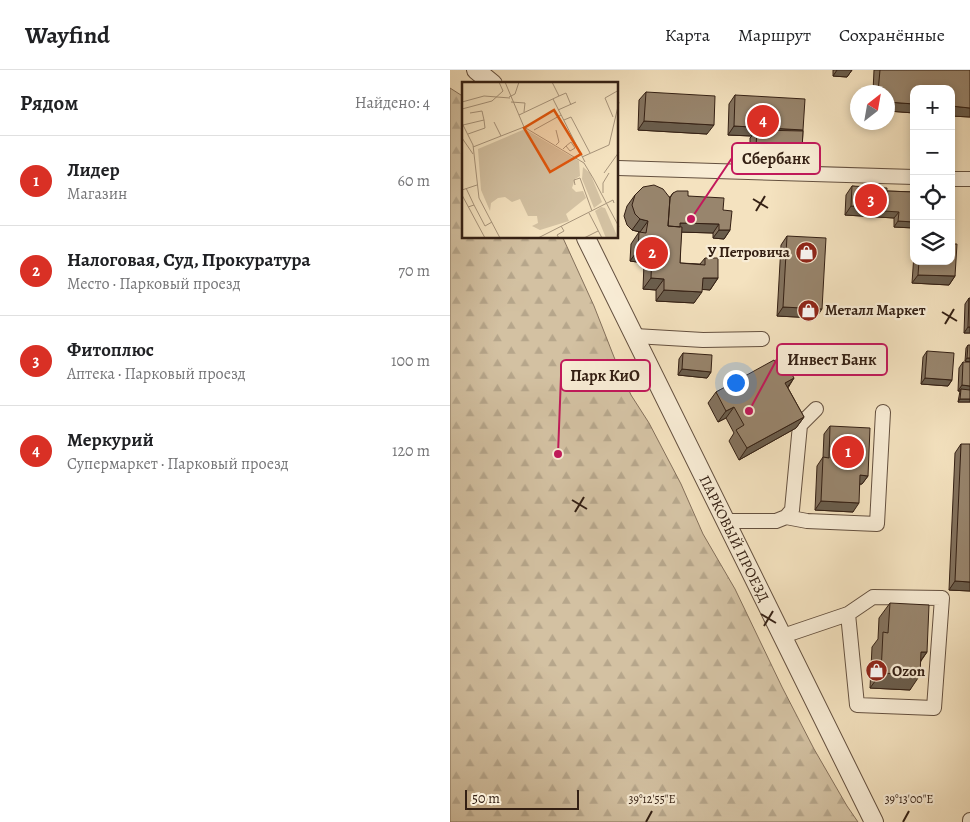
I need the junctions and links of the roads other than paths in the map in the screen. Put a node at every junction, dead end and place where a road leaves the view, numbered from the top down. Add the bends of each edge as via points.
1 (476, 70) edge
2 (491, 82) edge
3 (619, 168) edge
4 (910, 177) edge
5 (955, 179) edge
6 (970, 179) edge
7 (586, 239) edge
8 (635, 336) junction
9 (762, 340) dead end
10 (816, 409) dead end
11 (883, 412) dead end
12 (786, 517) junction
13 (725, 521) junction
14 (848, 614) junction
15 (783, 636) junction
16 (874, 822) edge

1 - 2 street
3 - 4 street
5 - 6 street
7 - 8 street, ПАРКОВЫЙ ПРОЕЗД
8 - 9 street
8 - 13 street, ПАРКОВЫЙ ПРОЕЗД
10 - 12 street via 800,425 792,510
11 - 12 street via 877,524
12 - 13 street via 776,521
13 - 15 street, ПАРКОВЫЙ ПРОЕЗД
14 - 14 street via 857,705 934,708 942,598 873,597
14 - 15 street
15 - 16 street, ПАРКОВЫЙ ПРОЕЗД

